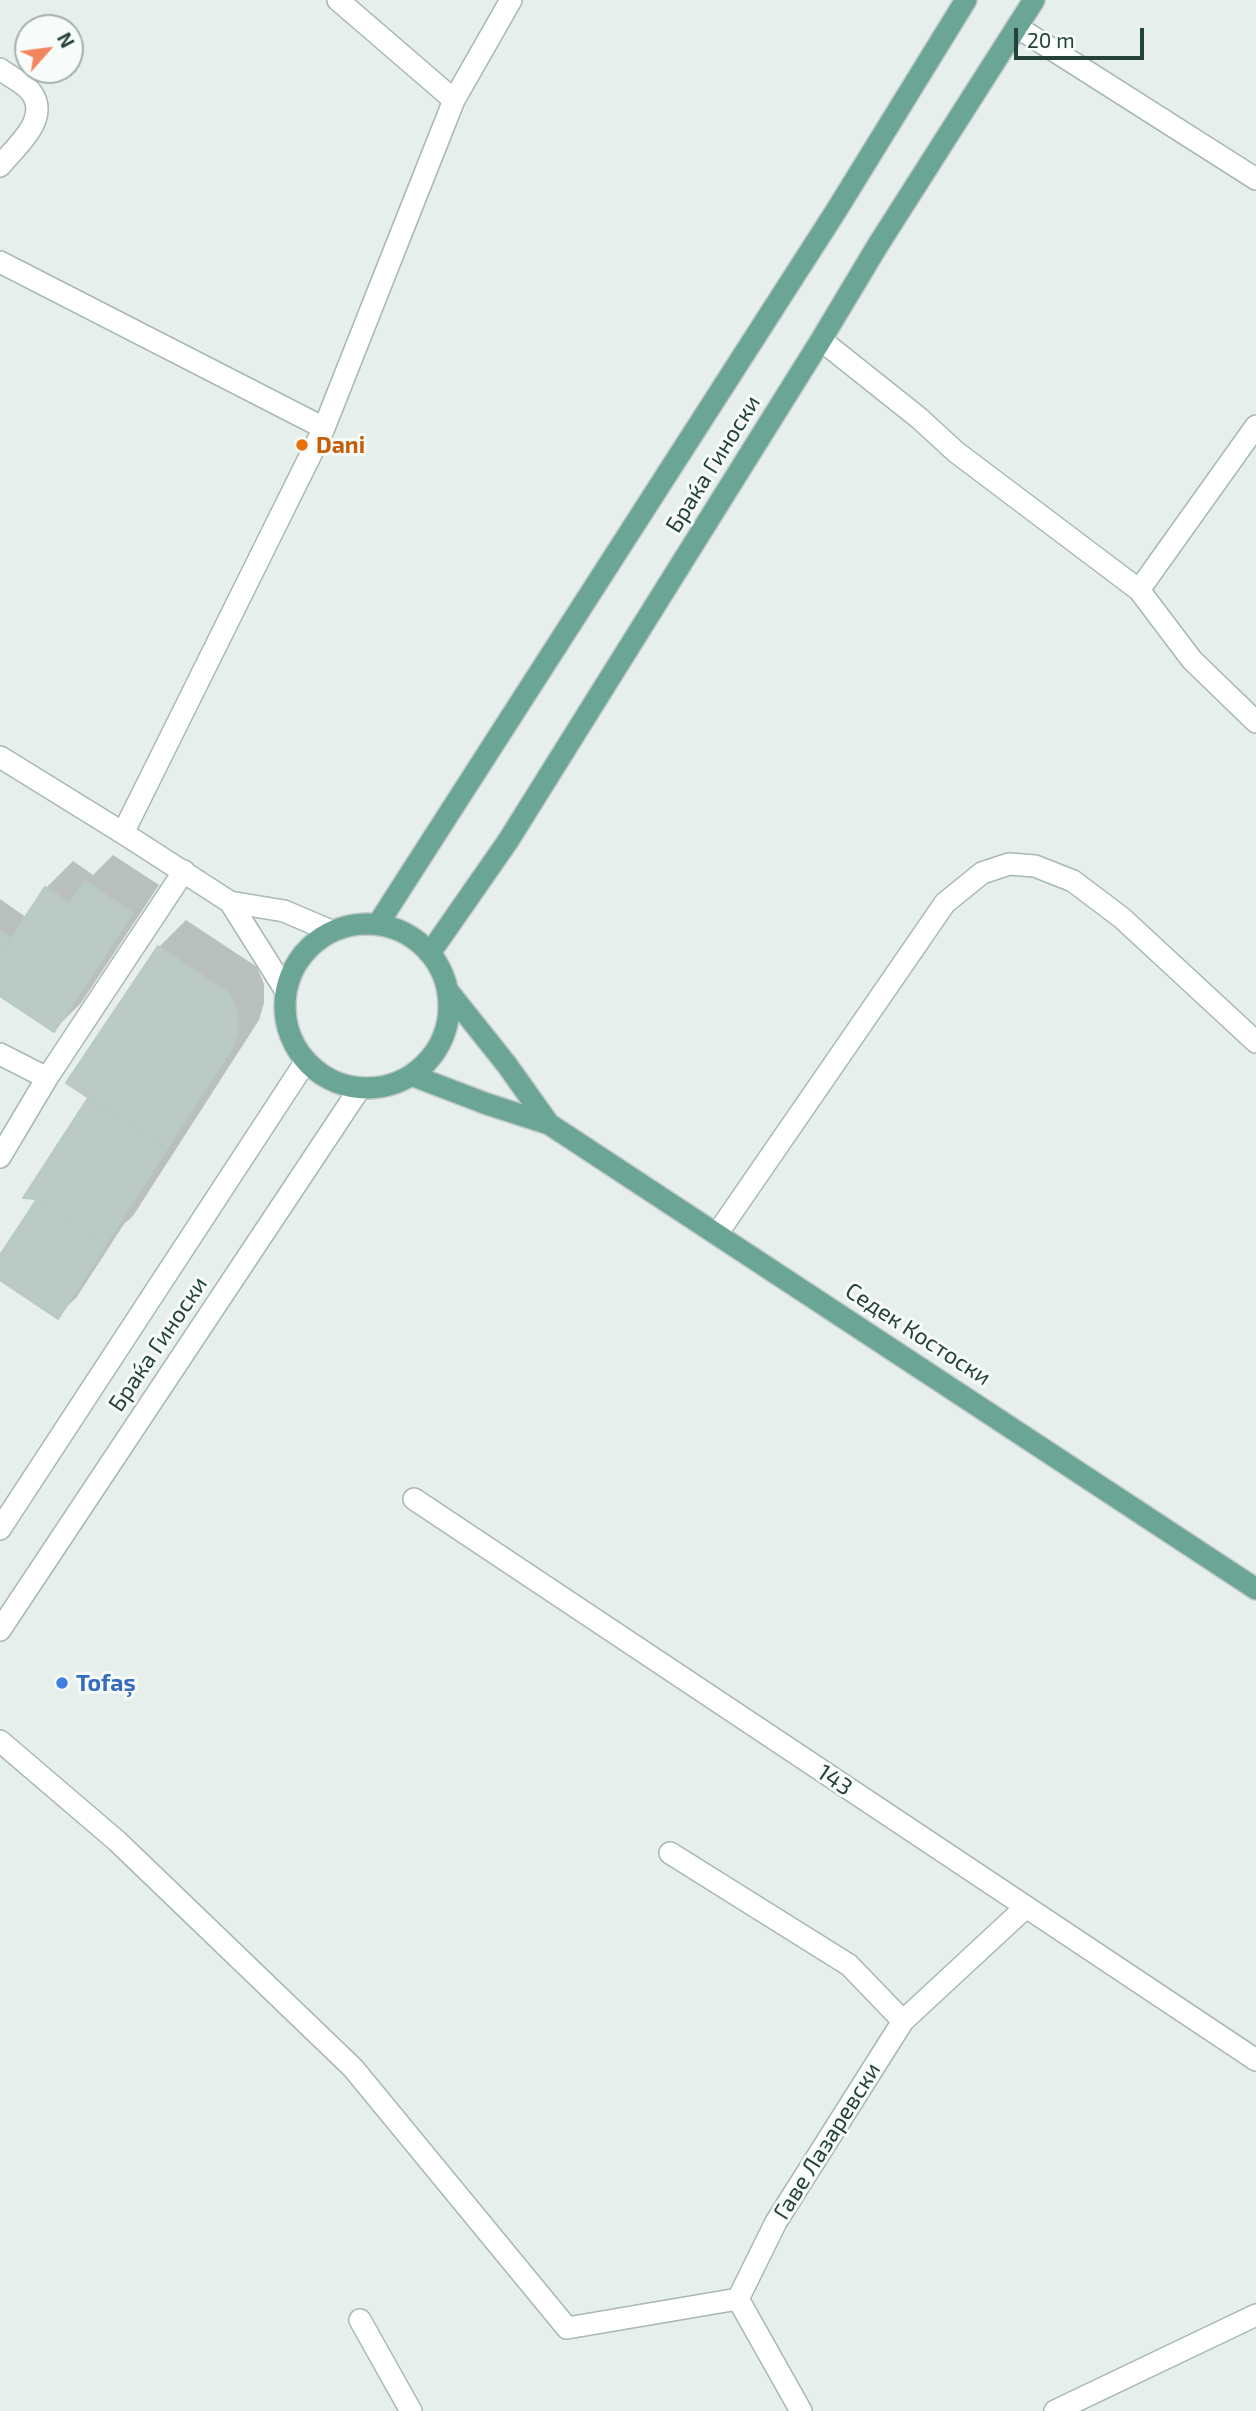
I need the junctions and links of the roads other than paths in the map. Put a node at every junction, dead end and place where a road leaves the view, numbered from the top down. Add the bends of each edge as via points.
1 (338, 0) edge
2 (511, 0) edge
3 (966, 0) edge
4 (1034, 0) edge
5 (1017, 27) junction
6 (0, 69) edge
7 (454, 100) junction
8 (0, 166) edge
9 (1256, 180) edge
10 (0, 262) edge
11 (821, 340) junction
12 (1256, 426) edge
13 (324, 428) junction
14 (1139, 590) junction
15 (1256, 722) edge
16 (0, 757) edge
17 (123, 833) junction
18 (184, 871) junction
19 (230, 902) junction
20 (378, 924) junction
21 (331, 931) junction
22 (430, 953) junction
23 (286, 991) junction
24 (448, 991) junction
25 (1256, 1042) edge
26 (0, 1054) edge
27 (306, 1061) junction
28 (411, 1075) junction
29 (47, 1078) junction
30 (360, 1088) junction
31 (550, 1124) junction
32 (0, 1157) edge
33 (717, 1234) junction
34 (414, 1499) dead end
35 (0, 1529) edge
36 (1253, 1581) edge
37 (0, 1630) edge
38 (0, 1741) edge
39 (670, 1853) dead end
40 (1026, 1906) junction
41 (903, 2021) junction
42 (1256, 2060) edge
43 (738, 2299) junction
44 (1256, 2315) edge
45 (360, 2319) dead end
46 (411, 2411) edge
47 (801, 2411) edge
48 (1055, 2411) edge

1 - 7 street
2 - 7 street
3 - 20 main road, Браќа Гиноски via 836,211
4 - 5 main road, Браќа Гиноски
5 - 9 street
5 - 11 main road, Браќа Гиноски
6 - 8 street via 30,91 38,107 36,121
7 - 13 street
10 - 13 street
11 - 14 street via 956,452
11 - 22 main road, Браќа Гиноски via 509,841
12 - 14 street
13 - 17 street
14 - 15 street via 1192,660
16 - 17 street
17 - 18 street
18 - 19 street
18 - 29 street
19 - 21 street via 284,911
19 - 23 street
20 - 21 main road via 354,924
20 - 22 main road via 398,929
21 - 23 main road via 310,946 294,967
22 - 24 main road
23 - 27 main road via 292,1040
24 - 28 main road via 449,1015 442,1039 430,1059
24 - 31 main road
25 - 33 street via 1122,918 1073,881 1035,866 1009,864 982,873 944,903
26 - 29 street
27 - 30 main road via 322,1074
27 - 35 street, Браќа Гиноски
28 - 30 main road via 387,1086
28 - 31 main road
29 - 32 street
30 - 37 street, Браќа Гиноски
31 - 33 main road, Седек Костоски
33 - 36 main road, Седек Костоски
34 - 40 street, 143
38 - 43 street via 117,1841 353,2068 567,2328
39 - 41 street via 849,1965
40 - 41 street, Гаве Лазаревски
40 - 42 street, 143
41 - 43 street, Гаве Лазаревски via 776,2222
43 - 47 street
44 - 48 street
45 - 46 street

